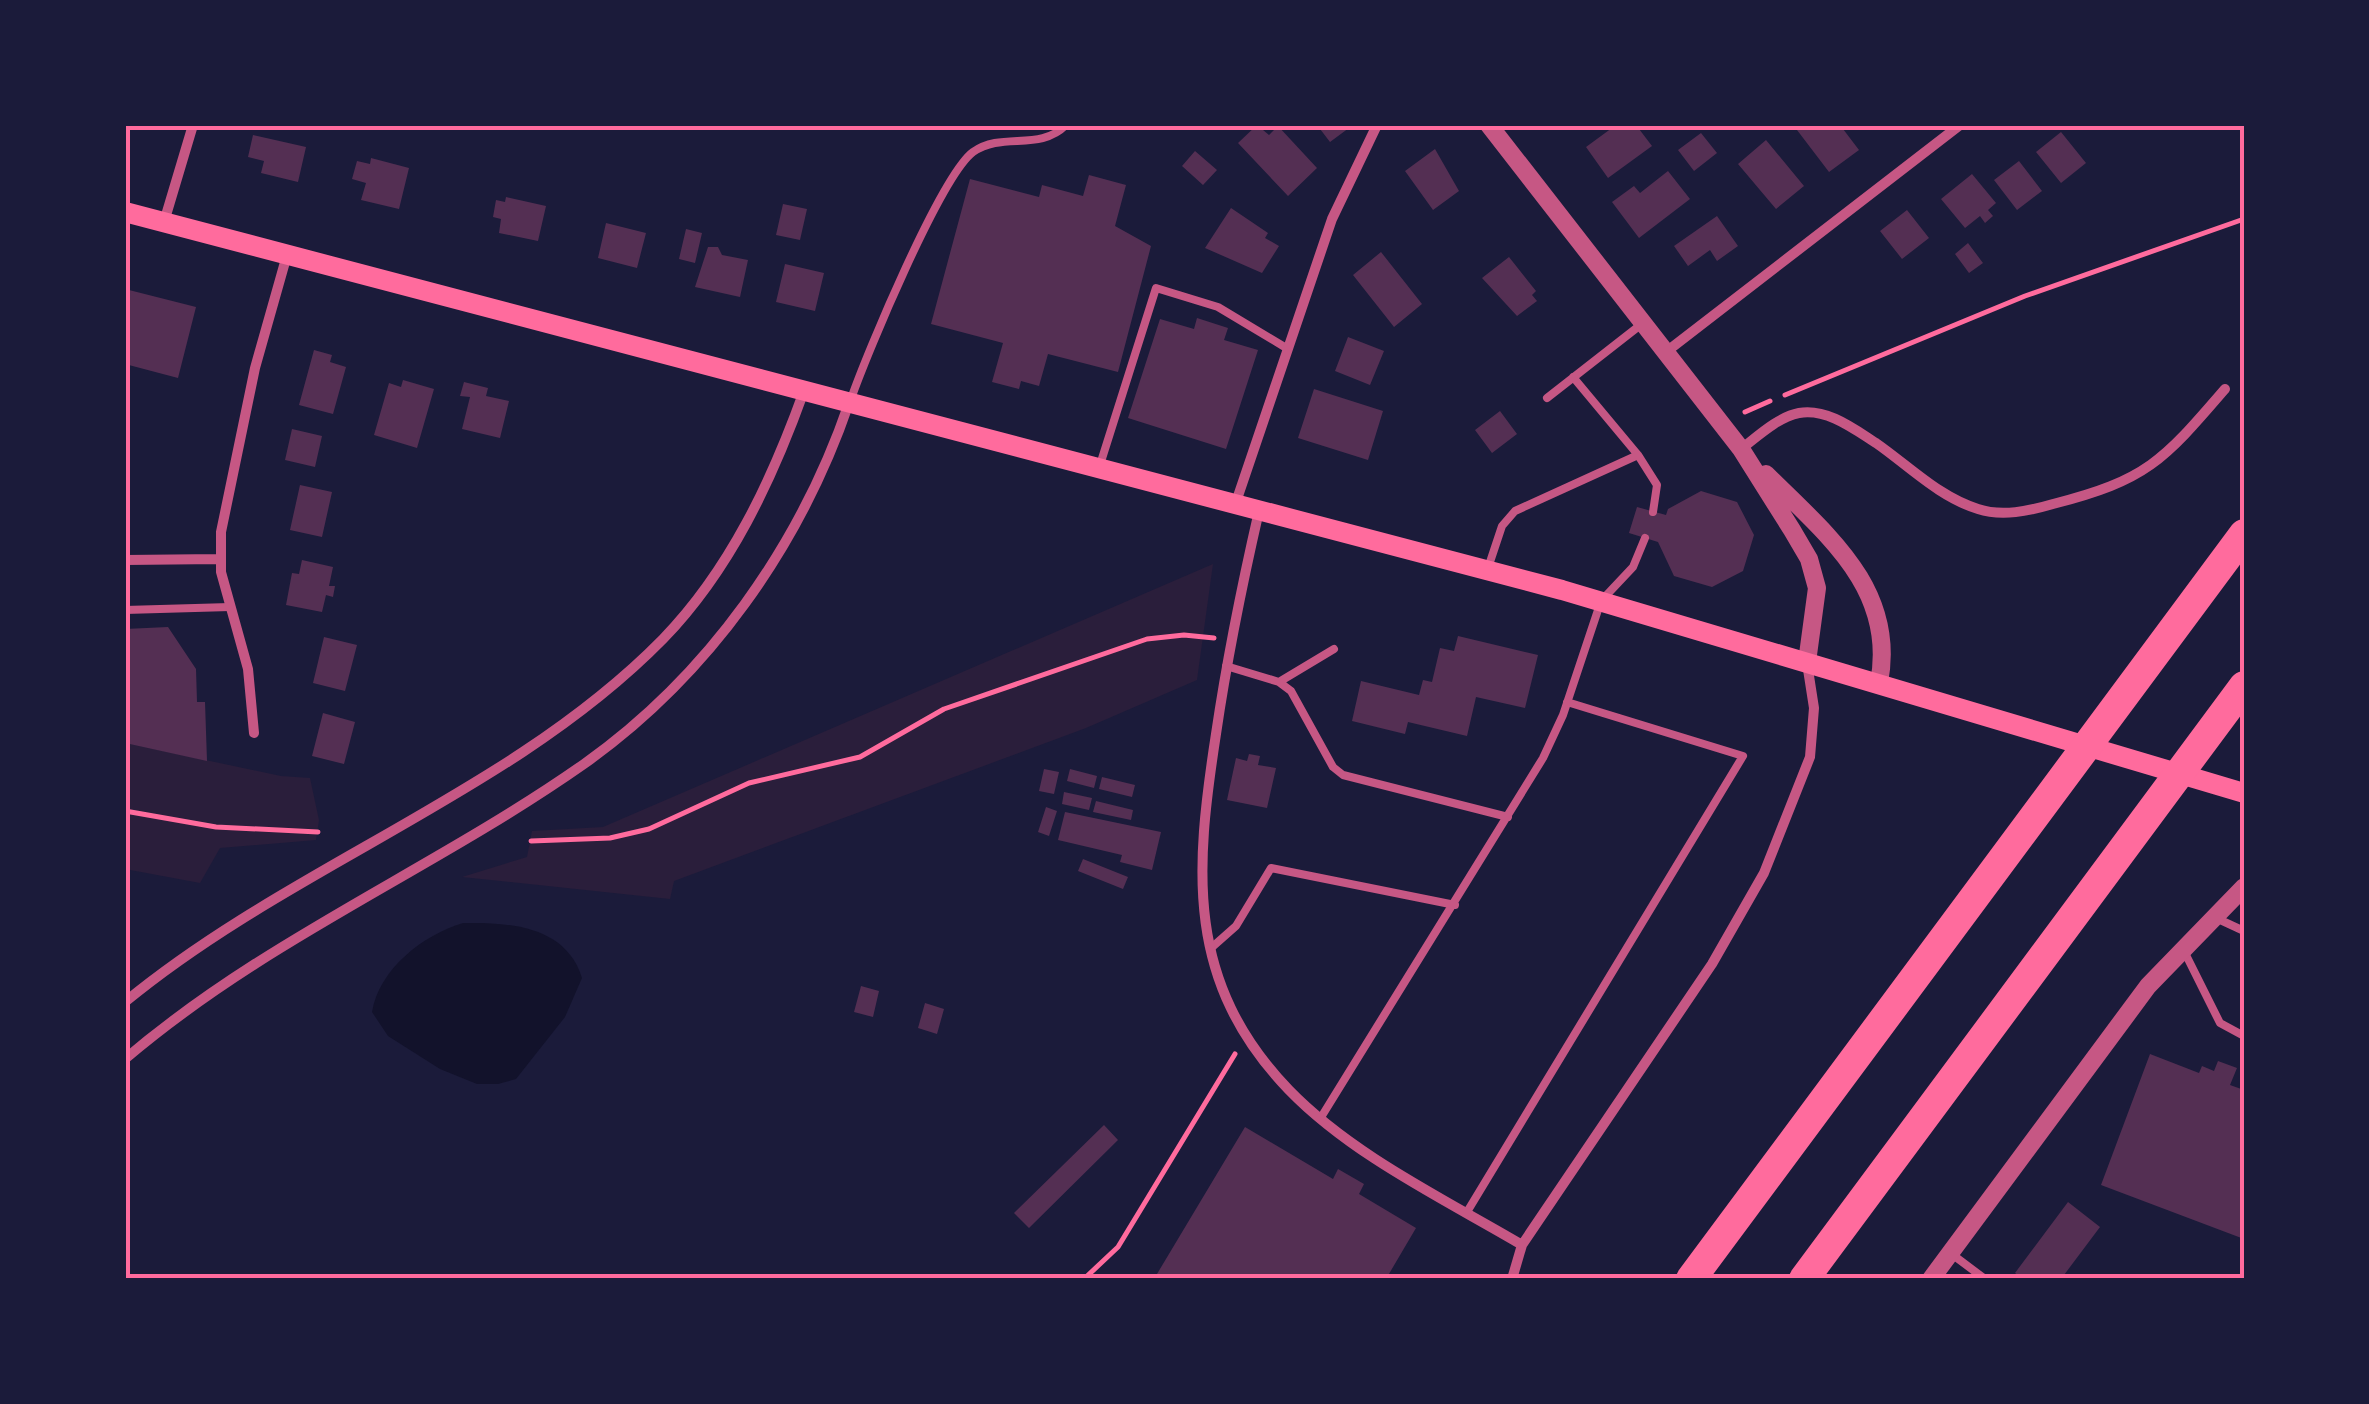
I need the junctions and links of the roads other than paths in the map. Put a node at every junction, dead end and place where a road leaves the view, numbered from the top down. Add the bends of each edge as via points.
1 (193, 125) edge
2 (1066, 125) edge
3 (1377, 125) edge
4 (1488, 125) edge
5 (1960, 125) edge
6 (125, 212) edge
7 (164, 222) junction
8 (287, 255) junction
9 (1643, 323) junction
10 (1288, 350) junction
11 (1666, 352) junction
12 (1573, 378) junction
13 (2225, 389) dead end
14 (804, 391) junction
15 (1546, 398) dead end
16 (849, 403) junction
17 (1741, 449) junction
18 (1638, 456) junction
19 (1099, 468) junction
20 (1236, 505) junction
21 (1259, 511) junction
22 (1653, 512) dead end
23 (2244, 534) edge
24 (1644, 538) dead end
25 (220, 559) junction
26 (125, 560) edge
27 (1488, 571) junction
28 (1601, 602) junction
29 (230, 608) junction
30 (125, 610) edge
31 (1334, 649) dead end
32 (1806, 662) junction
33 (1226, 666) junction
34 (1279, 682) junction
35 (1879, 684) junction
36 (2244, 686) edge
37 (1567, 702) junction
38 (254, 733) dead end
39 (2244, 793) edge
40 (1508, 817) junction
41 (2244, 887) edge
42 (1455, 905) junction
43 (2213, 917) junction
44 (2244, 931) edge
45 (2182, 947) junction
46 (1210, 949) junction
47 (125, 1002) edge
48 (2244, 1036) edge
49 (125, 1060) edge
50 (1320, 1118) junction
51 (1467, 1212) junction
52 (1522, 1245) junction
53 (1949, 1252) junction
54 (1512, 1279) edge
55 (1691, 1279) edge
56 (1804, 1279) edge
57 (1932, 1279) edge
58 (1985, 1279) edge

1 - 7 street
2 - 16 lane via 1040,140 986,144 960,165 875,334
3 - 10 street via 1332,219
4 - 9 street
5 - 11 street
6 - 7 main road
7 - 8 main road
8 - 14 main road
8 - 25 street via 227,491
9 - 11 street
9 - 12 lane
10 - 19 lane via 1218,308 1156,288
10 - 20 street
11 - 17 street
12 - 15 lane
12 - 18 lane
13 - 17 street via 2163,457 2133,478 2016,512 1958,502 1861,433 1824,415 1799,413
14 - 16 main road
14 - 47 street via 776,464 725,558 664,637 625,674 533,744 250,912
16 - 19 main road
16 - 49 street via 825,467 774,562 668,694 586,763 246,966
17 - 32 street via 1814,574 1817,597
17 - 35 street via 1861,579 1883,630
18 - 22 lane via 1657,485
18 - 27 lane via 1515,511 1502,526
19 - 20 main road
20 - 21 main road
21 - 27 main road
21 - 33 street
23 - 55 highway
24 - 28 lane via 1633,568
25 - 26 street
25 - 29 street
27 - 28 main road
28 - 32 main road
28 - 37 lane
29 - 30 lane
29 - 38 street via 248,669
31 - 34 lane
32 - 35 main road
32 - 52 street via 1814,708 1810,757 1764,873 1712,964
33 - 34 lane
33 - 46 street via 1200,848 1199,890
34 - 40 lane via 1343,775
35 - 39 main road
36 - 56 highway
37 - 40 lane
37 - 51 lane via 1742,756
40 - 42 lane
41 - 43 street
42 - 46 lane via 1271,868 1236,926
42 - 50 lane
43 - 44 lane
43 - 45 street
45 - 48 lane via 2220,1022
45 - 53 street
46 - 50 street via 1252,1044
50 - 51 street
51 - 52 street
52 - 54 street
53 - 57 street
53 - 58 lane

